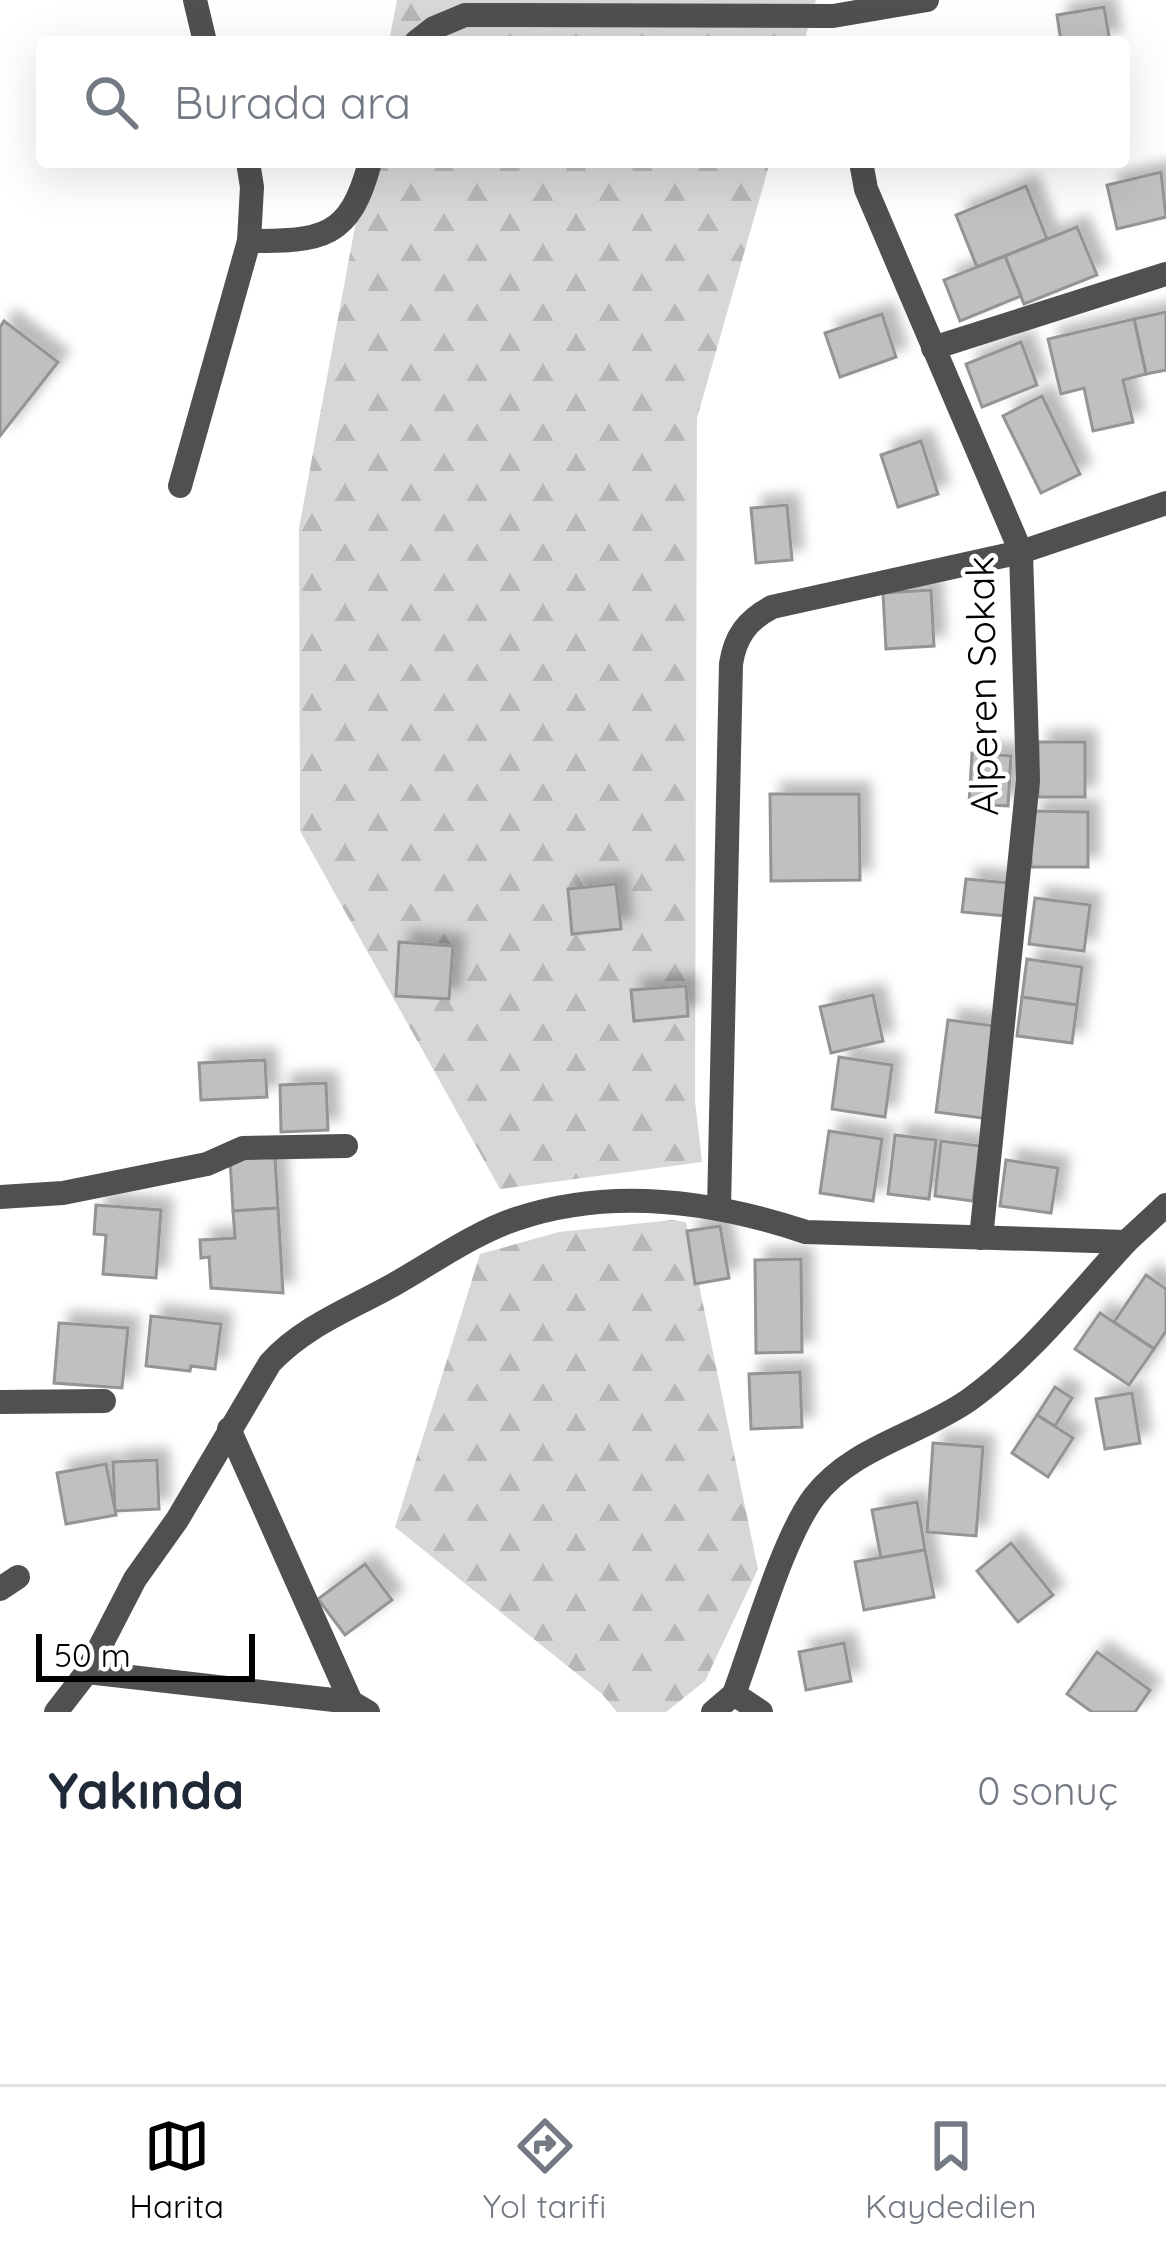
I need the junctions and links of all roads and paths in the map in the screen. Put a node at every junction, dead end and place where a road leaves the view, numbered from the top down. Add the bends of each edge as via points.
1 (195, 0) edge
2 (927, 0) edge
3 (833, 16) junction
4 (204, 36) edge
5 (424, 36) edge
6 (837, 36) edge
7 (249, 168) edge
8 (368, 168) edge
9 (861, 168) edge
10 (249, 241) junction
11 (1166, 274) edge
12 (934, 348) junction
13 (180, 486) dead end
14 (1166, 502) edge
15 (1022, 552) junction
16 (346, 1146) dead end
17 (0, 1197) edge
18 (1166, 1205) edge
19 (719, 1208) junction
20 (981, 1238) junction
21 (1126, 1242) junction
22 (104, 1401) dead end
23 (0, 1402) edge
24 (230, 1429) junction
25 (87, 1672) junction
26 (734, 1694) junction
27 (359, 1707) edge
28 (56, 1712) edge
29 (712, 1712) edge
30 (761, 1712) edge

1 - 4 street
2 - 3 street
3 - 5 street via 465,15
3 - 6 street
7 - 10 street
8 - 10 street via 338,226 300,241
9 - 12 street, Alperen Sokak
10 - 13 street
11 - 12 street
12 - 15 street, Alperen Sokak
14 - 15 street
15 - 19 street via 772,607 740,634 731,664
15 - 20 street, Alperen Sokak via 1028,780
16 - 17 street via 243,1148 207,1164
18 - 21 street
19 - 20 street via 806,1232
19 - 24 street via 629,1201 512,1220 303,1333 269,1363
20 - 21 street
21 - 26 street via 1000,1376 941,1418 860,1457 814,1497
22 - 23 street
24 - 25 street
24 - 27 street
25 - 27 street
25 - 28 street
26 - 29 street
26 - 30 street

